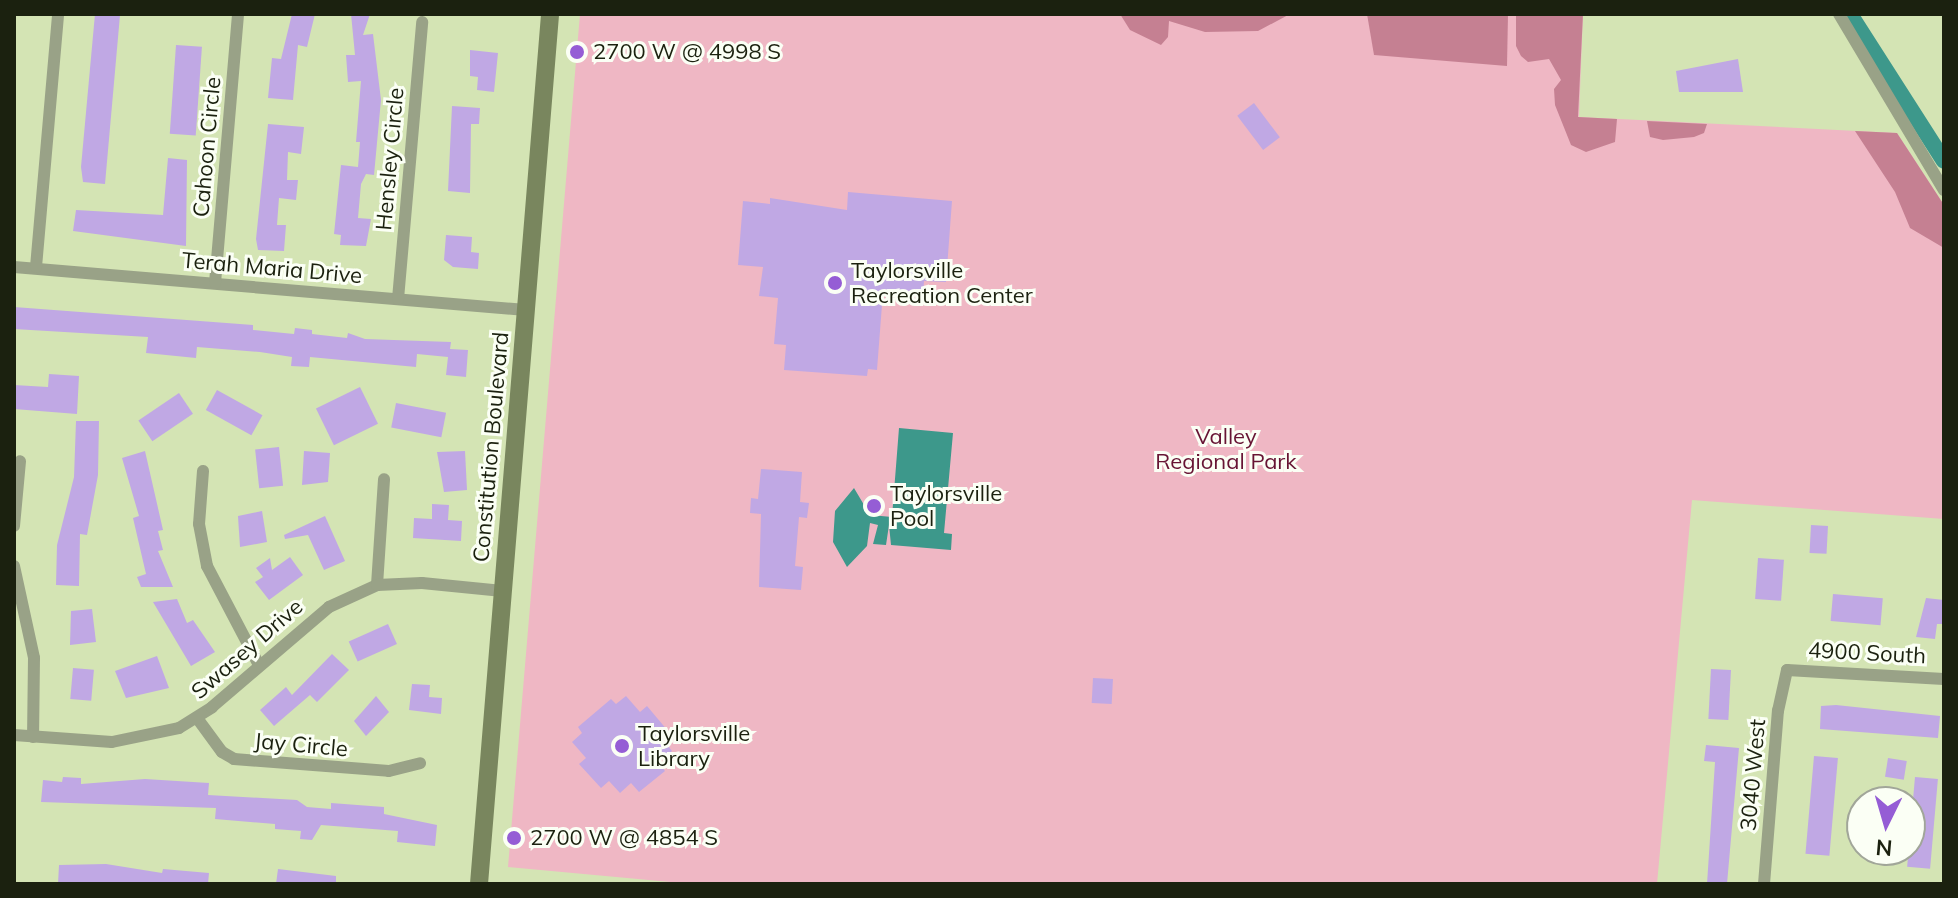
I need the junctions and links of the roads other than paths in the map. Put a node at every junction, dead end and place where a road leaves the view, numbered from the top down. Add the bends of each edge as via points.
1 (58, 14) edge
2 (238, 14) edge
3 (550, 14) edge
4 (1839, 14) edge
5 (422, 22) dead end
6 (1944, 190) edge
7 (14, 267) edge
8 (36, 267) junction
9 (215, 283) junction
10 (398, 299) junction
11 (526, 310) junction
12 (20, 461) dead end
13 (203, 471) dead end
14 (384, 479) dead end
15 (14, 526) edge
16 (14, 566) edge
17 (377, 585) junction
18 (503, 591) junction
19 (259, 665) junction
20 (1787, 670) joint
21 (1944, 679) edge
22 (197, 718) junction
23 (14, 735) edge
24 (33, 737) junction
25 (420, 763) dead end
26 (479, 884) edge
27 (1764, 884) edge

1 - 8 street
2 - 9 street, Cahoon Circle
3 - 11 main road, Constitution Boulevard
4 - 6 street
5 - 10 street, Hensley Circle
7 - 8 street, Terah Maria Drive
8 - 9 street, Terah Maria Drive
9 - 10 street, Terah Maria Drive
10 - 11 street, Terah Maria Drive
11 - 18 main road, Constitution Boulevard
12 - 15 street
13 - 19 street via 199,524 207,566
14 - 17 street
16 - 24 street via 34,658
17 - 18 street, Swasey Drive via 422,583
17 - 19 street, Swasey Drive via 329,607
18 - 26 main road, Constitution Boulevard
19 - 22 street, Swasey Drive
20 - 21 street, 4900 South
20 - 27 street, 3040 West via 1778,711
22 - 24 street, Swasey Drive via 136,740
22 - 25 street, Jay Circle via 222,752 234,759 389,771
23 - 24 street, Swasey Drive

